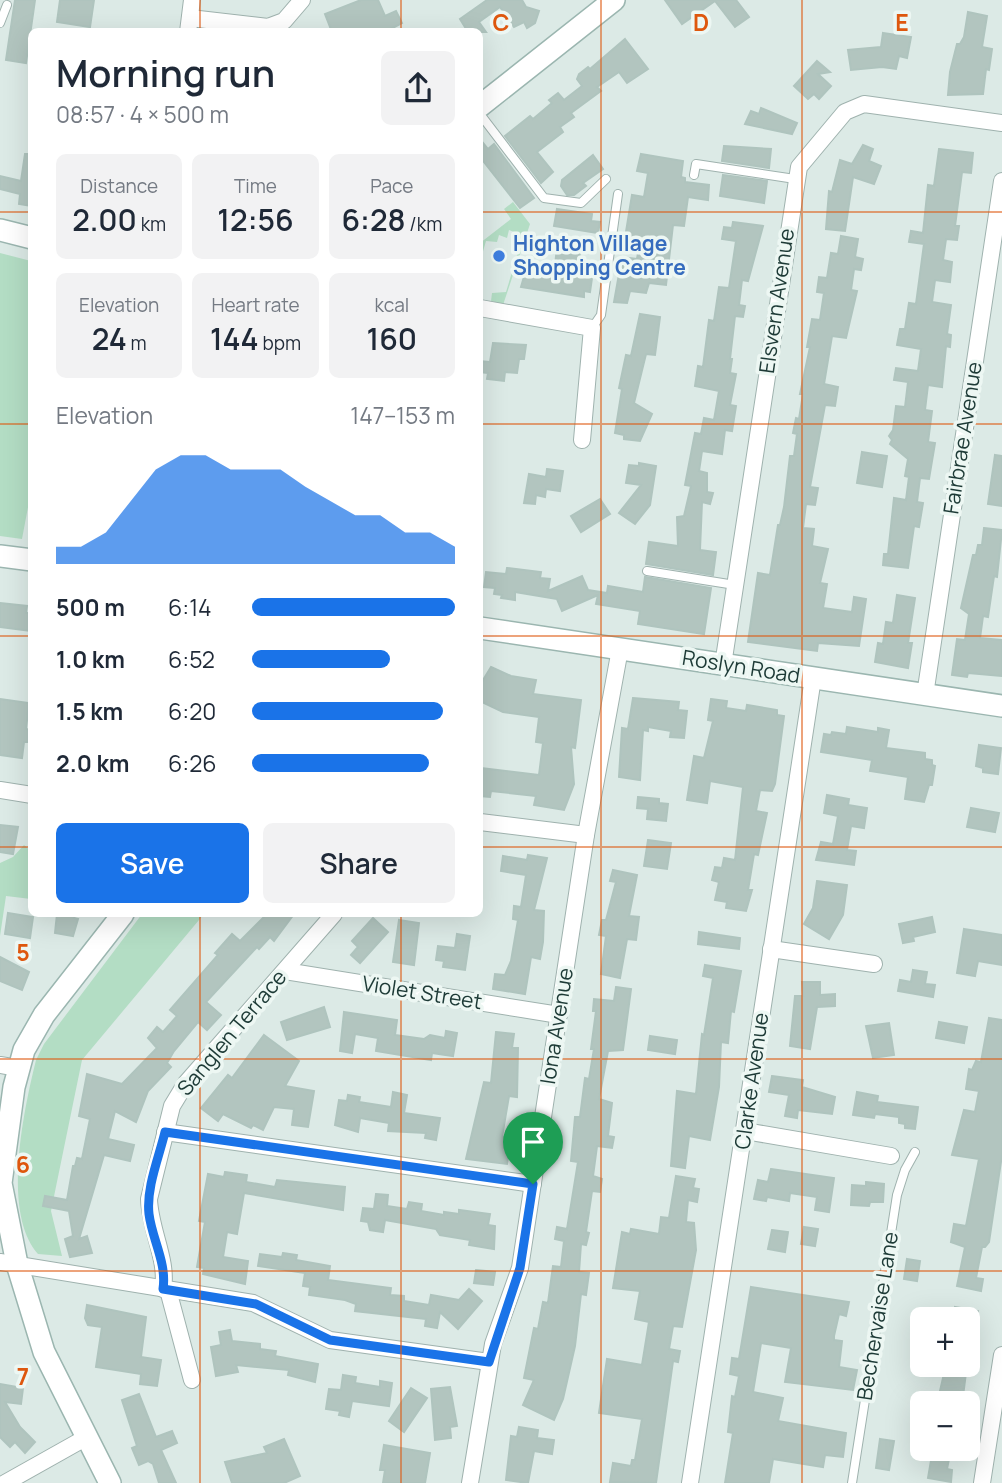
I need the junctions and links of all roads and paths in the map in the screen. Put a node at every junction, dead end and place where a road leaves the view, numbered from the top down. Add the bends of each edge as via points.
1 (302, 0) edge
2 (614, 0) edge
3 (7, 5) dead end
4 (189, 12) edge
5 (0, 23) edge
6 (483, 104) edge
7 (483, 118) edge
8 (1002, 123) edge
9 (694, 175) dead end
10 (606, 179) dead end
11 (795, 179) junction
12 (1002, 181) edge
13 (618, 194) dead end
14 (0, 230) edge
15 (28, 237) edge
16 (483, 309) edge
17 (592, 328) junction
18 (582, 440) dead end
19 (0, 555) edge
20 (28, 559) edge
21 (647, 572) dead end
22 (735, 584) junction
23 (483, 628) edge
24 (620, 649) junction
25 (723, 664) junction
26 (813, 678) junction
27 (925, 695) junction
28 (1002, 706) edge
29 (0, 790) edge
30 (28, 794) edge
31 (483, 822) edge
32 (586, 835) junction
33 (121, 917) edge
34 (331, 917) edge
35 (771, 949) junction
36 (874, 964) dead end
37 (285, 971) junction
38 (559, 1015) junction
39 (9, 1066) edge
40 (745, 1131) junction
41 (165, 1132) junction
42 (915, 1152) dead end
43 (891, 1156) dead end
44 (533, 1184) junction
45 (8, 1263) edge
46 (166, 1290) junction
47 (1002, 1355) edge
48 (489, 1362) junction
49 (192, 1380) dead end
50 (87, 1437) junction
51 (5, 1483) edge
52 (110, 1483) edge
53 (470, 1483) edge
54 (690, 1483) edge
55 (852, 1483) edge
56 (982, 1483) edge

1 - 4 street via 284,21 268,27
2 - 6 street
3 - 5 lane
7 - 10 lane via 544,198 581,203
8 - 11 street, Elsvern Avenue via 855,106 805,156
9 - 11 lane via 695,164
11 - 22 street, Elsvern Avenue
12 - 27 street, Fairbrae Avenue
13 - 17 lane via 601,315
14 - 15 street
16 - 17 street
17 - 18 street
19 - 20 street
21 - 22 lane
22 - 25 street, Elsvern Avenue
23 - 24 street, Roslyn Road
24 - 25 street, Roslyn Road
24 - 32 street, Iona Avenue
25 - 26 street, Roslyn Road
26 - 27 street, Roslyn Road
26 - 35 street, Clarke Avenue
27 - 28 street, Roslyn Road
29 - 30 street
31 - 32 street
32 - 38 street, Iona Avenue
33 - 39 street
34 - 37 street, Sanglen Terrace
35 - 36 street
35 - 40 street, Clarke Avenue
37 - 38 street, Violet Street
37 - 41 street, Sanglen Terrace via 177,1094
38 - 44 street, Iona Avenue
39 - 45 street via 1,1183
40 - 43 street
40 - 54 street, Clarke Avenue
41 - 44 street
41 - 46 street, Sanglen Terrace via 149,1199
42 - 55 lane, Bechervaise Lane via 897,1195
44 - 48 street, Iona Avenue via 520,1268
45 - 46 street
45 - 50 street via 44,1352
46 - 48 street via 256,1304 330,1340
46 - 49 street, Sanglen Terrace
47 - 56 street
48 - 53 street, Iona Avenue
50 - 51 street
50 - 52 street

